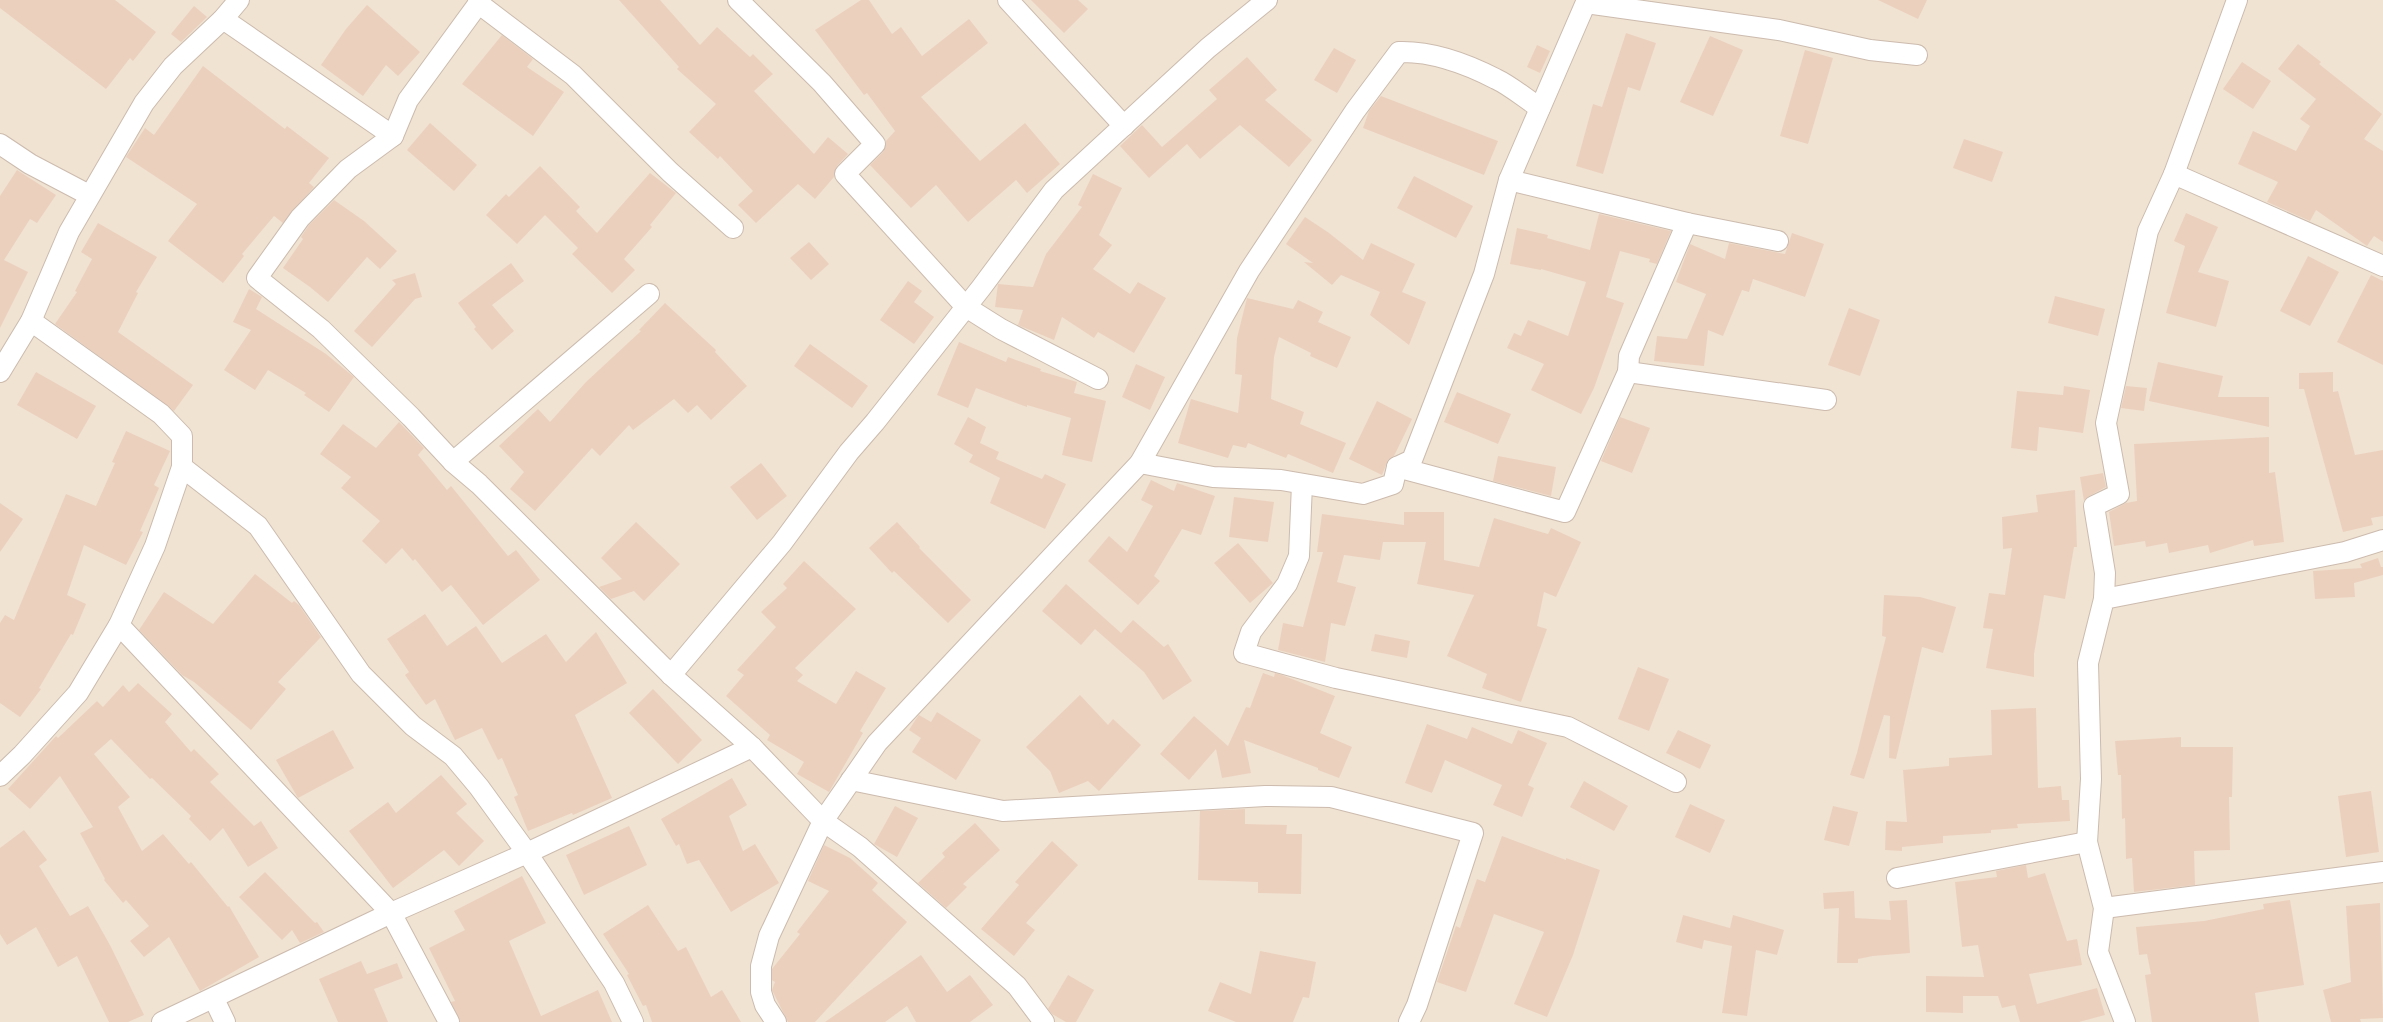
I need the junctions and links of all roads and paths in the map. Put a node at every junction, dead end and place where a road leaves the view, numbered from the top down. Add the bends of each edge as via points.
1 (239, 0) edge
2 (738, 0) edge
3 (1008, 0) edge
4 (1267, 0) edge
5 (2237, 0) edge
6 (1587, 1) edge
7 (480, 2) edge
8 (223, 19) junction
9 (1916, 55) dead end
10 (1540, 108) junction
11 (1124, 126) junction
12 (393, 136) junction
13 (0, 144) edge
14 (2174, 174) junction
15 (1508, 180) junction
16 (89, 196) junction
17 (1687, 223) junction
18 (733, 228) dead end
19 (1778, 241) dead end
20 (2383, 266) edge
21 (649, 294) dead end
22 (966, 307) junction
23 (31, 321) junction
24 (0, 372) edge
25 (1628, 372) junction
26 (1098, 379) dead end
27 (1826, 400) dead end
28 (453, 462) junction
29 (1140, 463) junction
30 (182, 467) junction
31 (1397, 467) junction
32 (1302, 484) junction
33 (2383, 540) edge
34 (2104, 599) junction
35 (119, 625) junction
36 (671, 675) junction
37 (752, 747) junction
38 (0, 776) edge
39 (851, 780) junction
40 (1676, 782) dead end
41 (823, 821) junction
42 (2087, 842) junction
43 (527, 853) junction
44 (2383, 872) edge
45 (1897, 878) dead end
46 (2104, 908) junction
47 (391, 913) junction
48 (214, 999) junction
49 (162, 1022) edge
50 (225, 1022) edge
51 (448, 1022) edge
52 (634, 1022) edge
53 (776, 1022) edge
54 (1044, 1022) edge
55 (1409, 1022) edge
56 (2125, 1022) edge

1 - 8 street
2 - 22 street via 822,83 875,144 845,174
3 - 11 street
4 - 11 street via 1208,48
5 - 14 street
6 - 9 street via 1779,30 1870,50
6 - 10 street
7 - 12 street via 408,100
7 - 18 street via 573,75 670,172
8 - 12 street
8 - 16 street via 173,66 144,103
10 - 15 street
10 - 29 street via 1497,79 1442,58 1414,52 1399,52 1355,111 1249,271
11 - 22 street via 1054,190
12 - 28 street via 348,169 300,218 257,278 320,329 411,417
13 - 16 street via 30,164
14 - 20 street
14 - 34 street via 2148,231 2106,423 2119,494 2094,506 2105,574
15 - 17 street
15 - 31 street via 1484,274 1412,460
16 - 23 street via 69,232
17 - 19 street
17 - 25 street via 1630,356
21 - 28 street
22 - 26 street via 1001,329
22 - 36 street via 850,452 782,543
23 - 24 street
23 - 30 street via 161,414 182,436
25 - 27 street
25 - 31 street via 1566,512
28 - 36 street via 479,484
29 - 32 street via 1213,477 1281,480
29 - 39 street via 877,743
30 - 35 street via 155,546
30 - 43 street via 258,526 361,674 413,726 453,756
31 - 32 street via 1393,484 1363,494
32 - 40 street via 1298,556 1287,584 1251,632 1244,653 1336,678 1568,727
33 - 34 street via 2345,552
34 - 42 street via 2088,663 2092,779
35 - 38 street via 78,693
35 - 47 street
36 - 37 street
37 - 41 street
37 - 43 street
39 - 41 street
39 - 55 street via 1003,811 1265,796 1332,797 1473,833 1417,1005
41 - 53 street via 769,936 761,966 761,992 765,1005
41 - 54 street via 860,847 1017,986
42 - 45 street
42 - 46 street
43 - 47 street
43 - 52 street via 614,983
44 - 46 street
46 - 56 street via 2098,952
47 - 48 street via 234,987
47 - 51 street
48 - 49 street
48 - 50 street

